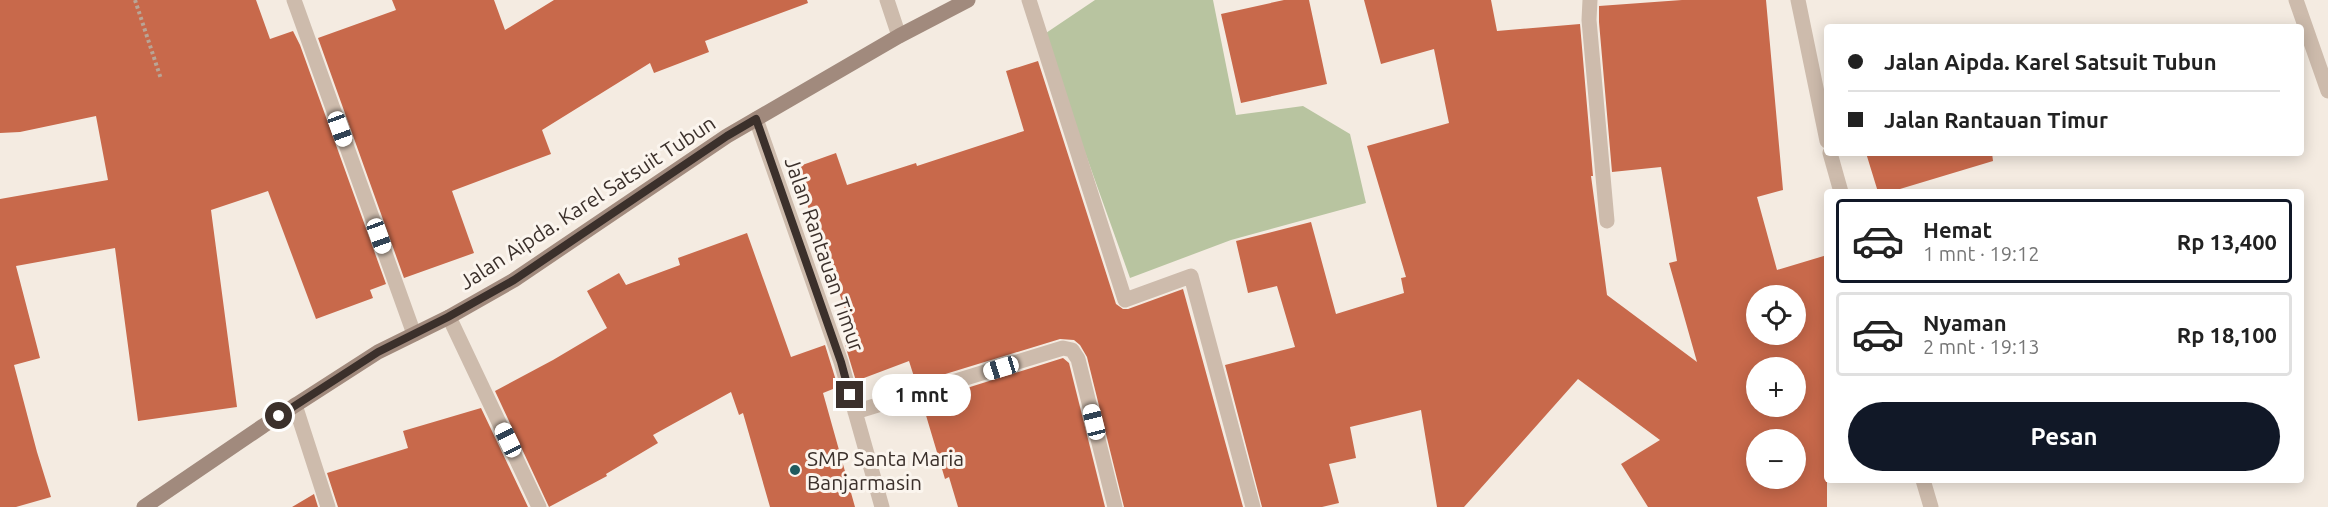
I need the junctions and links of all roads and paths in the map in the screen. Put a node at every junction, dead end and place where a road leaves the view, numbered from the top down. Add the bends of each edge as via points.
1 (135, 0) edge
2 (294, 0) edge
3 (887, 0) edge
4 (968, 0) edge
5 (1029, 0) edge
6 (1590, 0) edge
7 (1797, 0) edge
8 (2301, 2) edge
9 (899, 36) junction
10 (161, 79) dead end
11 (2328, 92) edge
12 (756, 119) junction
13 (1824, 127) edge
14 (1831, 156) edge
15 (1840, 189) edge
16 (1607, 221) dead end
17 (448, 317) junction
18 (414, 334) junction
19 (295, 405) junction
20 (855, 412) junction
21 (1924, 483) edge
22 (144, 507) edge
23 (328, 507) edge
24 (539, 507) edge
25 (882, 507) edge
26 (1114, 507) edge
27 (1253, 507) edge
28 (1931, 507) edge

1 - 10 path
2 - 18 street
3 - 9 street
4 - 9 main road, Jalan Aipda. Karel Satsuit Tubun
5 - 27 street via 1125,300 1191,276
6 - 16 street
7 - 13 street
8 - 11 street
9 - 12 main road, Jalan Aipda. Karel Satsuit Tubun
12 - 17 main road, Jalan Aipda. Karel Satsuit Tubun via 514,280
12 - 20 street, Jalan Rantauan Timur
14 - 15 street
17 - 18 main road, Jalan Aipda. Karel Satsuit Tubun
17 - 24 street
18 - 19 main road, Jalan Aipda. Karel Satsuit Tubun
19 - 22 main road, Jalan Aipda. Karel Satsuit Tubun
19 - 23 street
20 - 25 street, Jalan Rantauan Timur
20 - 26 street via 1063,348 1072,350 1078,359
21 - 28 street

